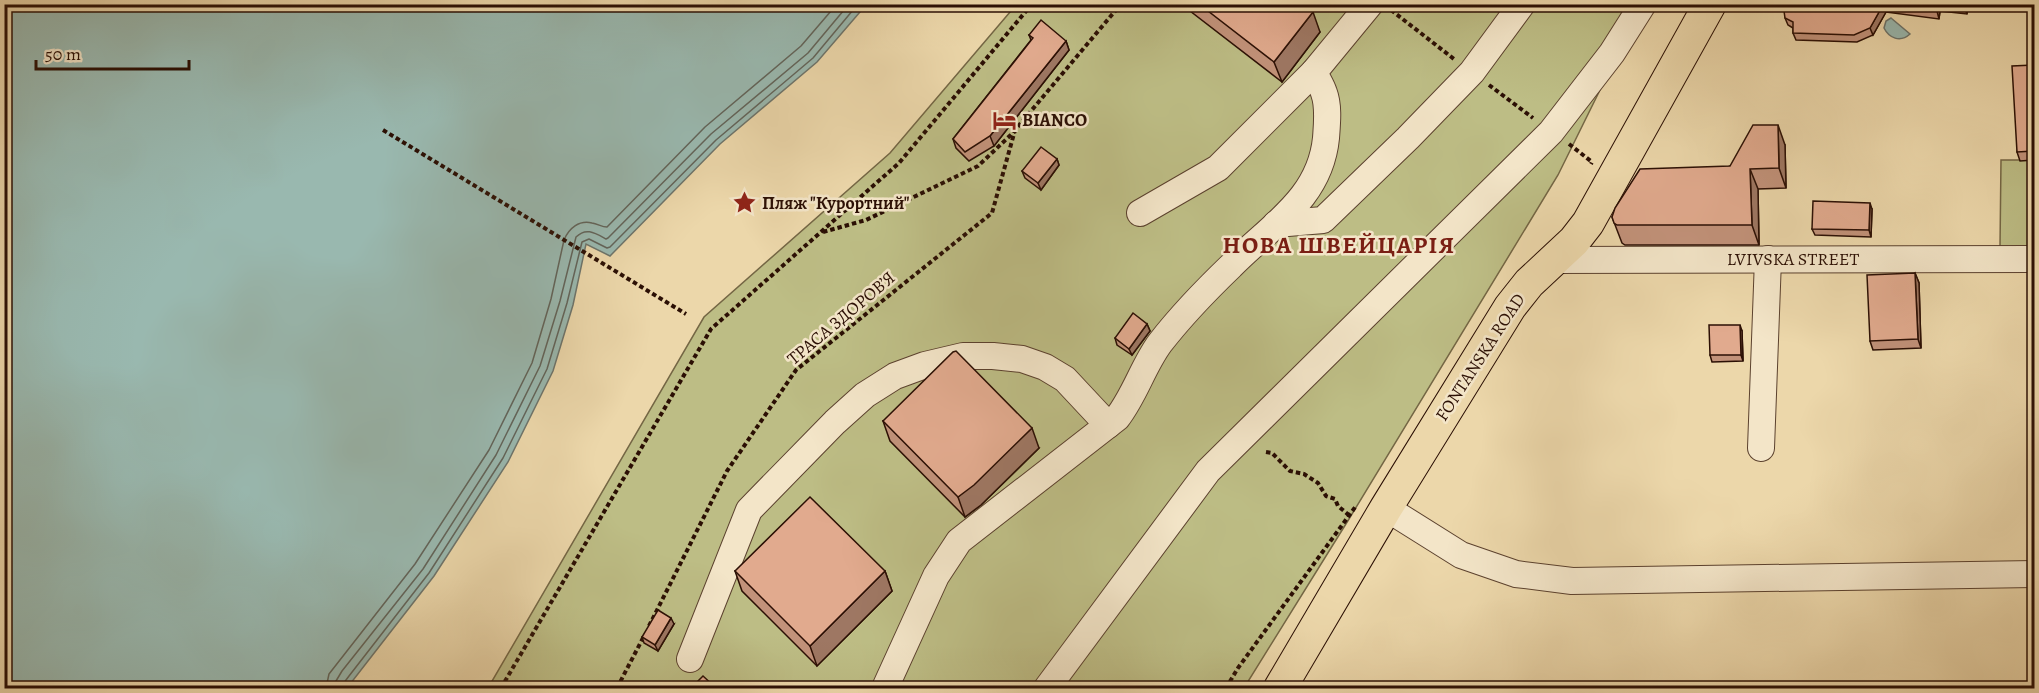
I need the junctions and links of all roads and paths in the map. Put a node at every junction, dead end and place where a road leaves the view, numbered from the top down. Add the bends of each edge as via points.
1 (1032, 4) edge
2 (1121, 4) edge
3 (1370, 4) edge
4 (1522, 4) edge
5 (1644, 4) edge
6 (1710, 4) edge
7 (1314, 72) junction
8 (383, 130) dead end
9 (1015, 130) junction
10 (1564, 140) dead end
11 (1588, 169) dead end
12 (1140, 213) dead end
13 (1276, 224) junction
14 (819, 233) junction
15 (2034, 259) edge
16 (1552, 260) junction
17 (1768, 260) junction
18 (686, 314) dead end
19 (1108, 424) junction
20 (1761, 448) dead end
21 (1266, 452) dead end
22 (1386, 508) junction
23 (1369, 536) junction
24 (2034, 574) edge
25 (690, 658) dead end
26 (501, 688) edge
27 (618, 688) edge
28 (885, 688) edge
29 (1047, 688) edge
30 (1280, 688) edge

1 - 14 path via 898,163
2 - 9 path, ТРАСА ЗДОРОВ’Я
3 - 7 street
4 - 13 street via 1472,72 1323,220
5 - 29 street via 1551,132 1208,471
6 - 16 main road, FONTANSKA ROAD via 1588,223
7 - 12 street via 1218,168
7 - 13 street via 1325,93 1324,153 1317,176
8 - 18 path
9 - 14 path via 978,166 866,220
9 - 27 path, ТРАСА ЗДОРОВ’Я via 992,213 796,370 727,471
10 - 11 path via 1592,162
13 - 19 street via 1231,265 1159,344 1127,405
14 - 26 path via 711,329
15 - 17 street, LVIVSKA STREET
16 - 17 street, LVIVSKA STREET
16 - 22 main road, FONTANSKA ROAD via 1510,307
17 - 20 street
19 - 25 street via 1065,379 1022,359 963,356 895,376 865,395 835,422 749,510
19 - 28 street via 959,541 936,576
21 - 23 path via 1290,471 1318,483 1326,496 1335,499
22 - 23 main road, FONTANSKA ROAD
22 - 24 street via 1461,555 1516,574 1572,581
23 - 30 main road, FONTANSKA ROAD

